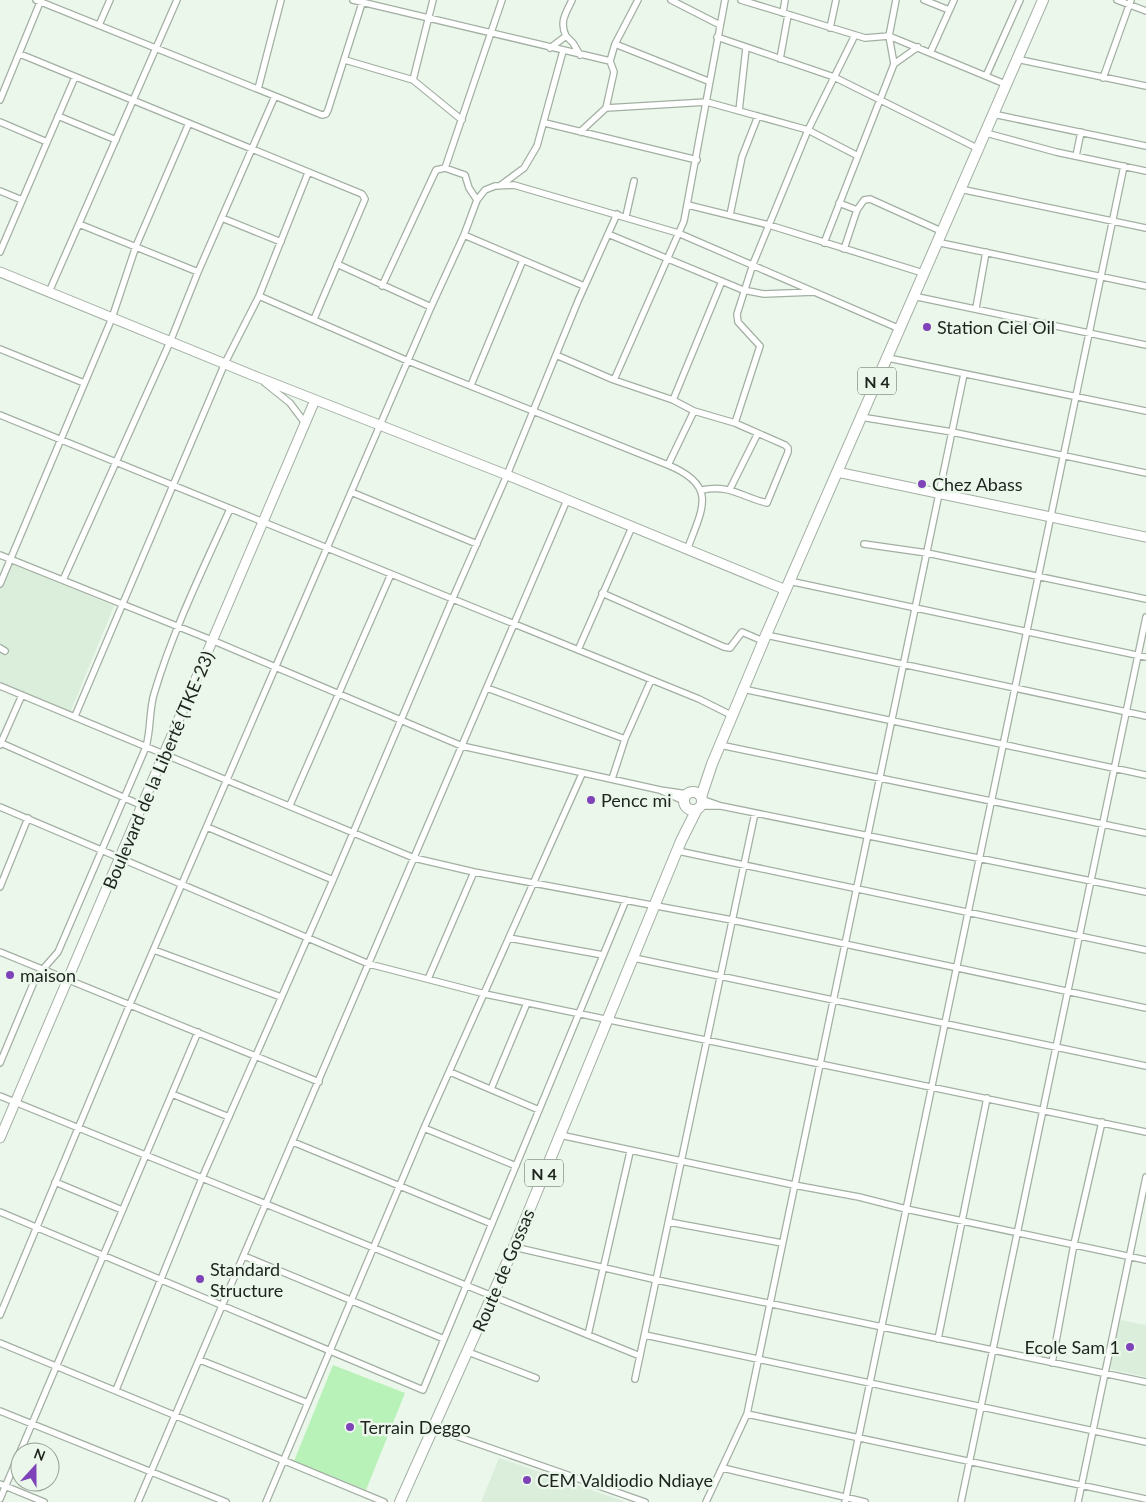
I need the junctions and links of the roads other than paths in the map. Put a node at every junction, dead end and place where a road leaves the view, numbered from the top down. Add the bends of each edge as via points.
1 (110, 0) edge
2 (177, 0) edge
3 (281, 0) edge
4 (353, 0) edge
5 (433, 0) edge
6 (502, 0) edge
7 (572, 0) edge
8 (638, 0) edge
9 (671, 0) edge
10 (725, 0) edge
11 (741, 0) edge
12 (785, 0) edge
13 (836, 0) edge
14 (896, 0) edge
15 (924, 0) edge
16 (954, 0) edge
17 (1020, 0) edge
18 (1043, 0) edge
19 (1117, 0) edge
20 (39, 1) edge
21 (362, 1) edge
22 (1130, 3) edge
23 (950, 10) junction
24 (1146, 11) edge
25 (786, 14) junction
26 (428, 18) junction
27 (99, 25) junction
28 (720, 25) junction
29 (830, 28) junction
30 (490, 32) junction
31 (855, 35) junction
32 (566, 36) junction
33 (889, 36) junction
34 (718, 38) junction
35 (615, 44) junction
36 (918, 47) junction
37 (157, 48) junction
38 (550, 48) junction
39 (746, 48) junction
40 (563, 51) junction
41 (931, 51) junction
42 (20, 54) junction
43 (580, 55) junction
44 (1016, 59) junction
45 (345, 60) junction
46 (780, 60) junction
47 (610, 61) junction
48 (894, 64) junction
49 (986, 76) junction
50 (75, 77) junction
51 (834, 78) junction
52 (1104, 78) junction
53 (413, 80) junction
54 (708, 81) junction
55 (1005, 84) junction
56 (1146, 86) edge
57 (258, 89) junction
58 (275, 96) junction
59 (0, 100) edge
60 (879, 100) junction
61 (133, 102) junction
62 (706, 102) junction
63 (606, 108) junction
64 (739, 110) junction
65 (993, 114) junction
66 (58, 116) junction
67 (758, 116) junction
68 (462, 120) junction
69 (0, 122) edge
70 (189, 123) junction
71 (545, 124) junction
72 (808, 130) junction
73 (580, 132) junction
74 (1081, 132) junction
75 (986, 133) junction
76 (116, 140) junction
77 (47, 142) junction
78 (1146, 146) edge
79 (252, 149) junction
80 (979, 149) junction
81 (858, 156) junction
82 (1076, 156) junction
83 (696, 160) junction
84 (1124, 166) junction
85 (445, 168) junction
86 (1146, 171) edge
87 (308, 173) junction
88 (634, 182) dead end
89 (501, 186) junction
90 (960, 189) junction
91 (0, 191) edge
92 (22, 200) junction
93 (477, 200) junction
94 (839, 203) junction
95 (688, 205) junction
96 (857, 210) junction
97 (617, 214) junction
98 (730, 215) junction
99 (626, 216) junction
100 (222, 218) junction
101 (1112, 221) junction
102 (79, 224) junction
103 (769, 225) junction
104 (1146, 228) edge
105 (941, 231) junction
106 (678, 233) junction
107 (608, 234) junction
108 (464, 235) junction
109 (281, 242) junction
110 (936, 242) junction
111 (824, 243) junction
112 (136, 246) junction
113 (844, 249) junction
114 (0, 252) edge
115 (986, 252) junction
116 (668, 259) junction
117 (523, 260) junction
118 (336, 264) junction
119 (753, 264) junction
120 (0, 272) edge
121 (198, 272) junction
122 (923, 273) junction
123 (1101, 277) junction
124 (722, 281) junction
125 (382, 286) junction
126 (584, 286) junction
127 (1146, 286) edge
128 (743, 290) junction
129 (49, 292) junction
130 (816, 292) junction
131 (259, 296) junction
132 (913, 296) junction
133 (431, 307) junction
134 (976, 308) junction
135 (112, 318) junction
136 (314, 319) junction
137 (900, 329) junction
138 (1089, 333) junction
139 (170, 342) junction
140 (1146, 345) edge
141 (0, 349) edge
142 (556, 355) junction
143 (888, 358) junction
144 (408, 361) junction
145 (225, 363) junction
146 (964, 374) junction
147 (257, 377) junction
148 (614, 380) junction
149 (84, 383) junction
150 (471, 385) junction
151 (1076, 396) junction
152 (314, 400) junction
153 (673, 400) junction
154 (694, 411) junction
155 (1146, 411) edge
156 (533, 412) junction
157 (1, 417) edge
158 (861, 417) junction
159 (305, 422) junction
160 (735, 422) junction
161 (380, 426) junction
162 (952, 432) junction
163 (758, 433) junction
164 (60, 440) junction
165 (1064, 456) junction
166 (115, 462) junction
167 (668, 465) junction
168 (837, 472) junction
169 (1146, 473) edge
170 (507, 475) junction
171 (172, 485) junction
172 (730, 489) junction
173 (702, 490) junction
174 (351, 492) junction
175 (939, 493) junction
176 (567, 500) junction
177 (230, 509) junction
178 (1051, 517) junction
179 (264, 523) junction
180 (632, 527) junction
181 (1146, 537) edge
182 (477, 544) junction
183 (864, 544) dead end
184 (326, 549) junction
185 (687, 550) junction
186 (927, 553) junction
187 (0, 555) edge
188 (11, 560) junction
189 (391, 574) junction
190 (1038, 576) junction
191 (63, 580) junction
192 (0, 584) edge
193 (788, 586) junction
194 (602, 593) junction
195 (1146, 599) edge
196 (452, 600) junction
197 (122, 604) junction
198 (915, 608) junction
199 (1146, 617) edge
200 (514, 624) junction
201 (178, 627) junction
202 (1027, 632) junction
203 (765, 638) junction
204 (214, 641) junction
205 (578, 650) junction
206 (1138, 655) junction
207 (1146, 657) edge
208 (903, 665) junction
209 (276, 667) junction
210 (651, 680) junction
211 (0, 686) edge
212 (487, 688) junction
213 (1015, 689) junction
214 (743, 690) junction
215 (338, 694) junction
216 (22, 695) junction
217 (1126, 712) junction
218 (75, 716) junction
219 (732, 716) junction
220 (1146, 716) edge
221 (402, 720) junction
222 (892, 721) junction
223 (625, 739) junction
224 (0, 744) edge
225 (720, 745) junction
226 (1003, 745) junction
227 (462, 746) junction
228 (146, 747) junction
229 (165, 754) junction
230 (1114, 769) junction
231 (582, 774) junction
232 (1146, 776) edge
233 (880, 778) junction
234 (612, 779) junction
235 (227, 780) junction
236 (125, 797) junction
237 (694, 801) junction
238 (991, 801) junction
239 (290, 805) junction
240 (143, 806) junction
241 (0, 807) edge
242 (755, 813) junction
243 (28, 818) junction
244 (1103, 824) junction
245 (207, 827) junction
246 (354, 833) junction
247 (1146, 833) edge
248 (868, 836) junction
249 (101, 851) junction
250 (678, 851) junction
251 (414, 858) junction
252 (979, 858) junction
253 (120, 859) junction
254 (744, 865) junction
255 (474, 872) junction
256 (1, 880) edge
257 (334, 880) junction
258 (1091, 881) junction
259 (533, 882) junction
260 (182, 886) junction
261 (0, 887) edge
262 (856, 888) junction
263 (1146, 892) edge
264 (626, 900) junction
265 (656, 906) junction
266 (968, 912) junction
267 (732, 920) junction
268 (1079, 936) junction
269 (307, 938) junction
270 (509, 938) junction
271 (845, 944) junction
272 (154, 950) junction
273 (1146, 950) edge
274 (0, 952) edge
275 (603, 955) junction
276 (634, 958) junction
277 (369, 964) junction
278 (956, 968) junction
279 (43, 969) junction
280 (720, 976) junction
281 (68, 979) junction
282 (428, 979) junction
283 (1068, 991) junction
284 (485, 994) junction
285 (282, 997) junction
286 (833, 1000) junction
287 (527, 1003) junction
288 (130, 1004) junction
289 (1146, 1008) edge
290 (579, 1014) junction
291 (607, 1020) junction
292 (945, 1023) junction
293 (198, 1032) junction
294 (707, 1039) junction
295 (1056, 1046) junction
296 (256, 1056) junction
297 (820, 1063) junction
298 (0, 1064) edge
299 (1146, 1066) edge
300 (450, 1072) junction
301 (319, 1082) junction
302 (932, 1086) junction
303 (491, 1089) junction
304 (172, 1094) junction
305 (0, 1096) edge
306 (986, 1098) junction
307 (15, 1102) junction
308 (539, 1110) junction
309 (1043, 1110) junction
310 (229, 1117) junction
311 (1102, 1122) junction
312 (78, 1127) junction
313 (424, 1128) junction
314 (1146, 1132) edge
315 (560, 1136) junction
316 (0, 1138) edge
317 (293, 1142) junction
318 (630, 1152) junction
319 (146, 1155) junction
320 (681, 1161) junction
321 (516, 1166) junction
322 (1146, 1177) edge
323 (202, 1178) junction
324 (55, 1182) junction
325 (399, 1186) junction
326 (794, 1186) junction
327 (266, 1204) junction
328 (906, 1209) junction
329 (122, 1210) junction
330 (0, 1212) edge
331 (962, 1221) junction
332 (668, 1222) junction
333 (492, 1224) junction
334 (36, 1227) junction
335 (1017, 1233) junction
336 (782, 1243) junction
337 (1074, 1244) junction
338 (514, 1247) junction
339 (373, 1248) junction
340 (103, 1255) junction
341 (244, 1256) junction
342 (1129, 1256) junction
343 (1146, 1260) edge
344 (605, 1268) junction
345 (161, 1280) junction
346 (657, 1280) junction
347 (466, 1286) junction
348 (492, 1296) junction
349 (351, 1300) junction
350 (771, 1303) junction
351 (223, 1306) junction
352 (0, 1316) edge
353 (882, 1327) junction
354 (588, 1335) junction
355 (645, 1336) junction
356 (444, 1339) junction
357 (938, 1339) junction
358 (0, 1343) edge
359 (329, 1350) junction
360 (992, 1350) junction
361 (468, 1352) junction
362 (640, 1356) junction
363 (758, 1359) junction
364 (200, 1360) junction
365 (1052, 1363) junction
366 (57, 1366) junction
367 (1104, 1374) junction
368 (536, 1378) dead end
369 (636, 1379) dead end
370 (870, 1382) junction
371 (1146, 1382) edge
372 (116, 1390) junction
373 (308, 1402) junction
374 (981, 1405) junction
375 (0, 1411) edge
376 (747, 1414) junction
377 (176, 1416) junction
378 (32, 1424) junction
379 (433, 1428) junction
380 (1093, 1429) junction
381 (858, 1437) junction
382 (24, 1442) edge
383 (1146, 1442) edge
384 (284, 1460) junction
385 (969, 1461) junction
386 (723, 1468) junction
387 (10, 1471) edge
388 (151, 1472) junction
389 (3, 1485) edge
390 (1082, 1485) junction
391 (0, 1499) edge
392 (1146, 1499) edge
393 (846, 1500) edge
394 (44, 1502) edge
395 (138, 1502) edge
396 (226, 1502) edge
397 (266, 1502) edge
398 (384, 1502) edge
399 (400, 1502) edge
400 (645, 1502) edge
401 (706, 1502) edge
402 (864, 1502) edge
403 (961, 1502) edge
404 (1078, 1502) edge

1 - 27 street
2 - 37 street
3 - 57 street
4 - 21 street
5 - 26 street
6 - 30 street
7 - 32 street via 562,20
8 - 35 street
9 - 28 street
10 - 28 street
11 - 25 street
12 - 25 street
13 - 29 street
14 - 33 street
15 - 23 street
16 - 23 street
17 - 49 street
18 - 44 main road, N 4
19 - 22 street
20 - 27 street
20 - 42 street
21 - 26 street
21 - 45 street
22 - 24 street
22 - 52 street
23 - 41 street
25 - 29 street
25 - 46 street
26 - 30 street
26 - 53 street
27 - 37 street
28 - 34 street
29 - 31 street
30 - 38 street
30 - 68 street
31 - 33 street via 870,39
31 - 51 street
32 - 38 street
32 - 43 street
33 - 36 street
33 - 48 street
34 - 39 street
34 - 54 street
35 - 47 street
35 - 54 street
36 - 41 street
36 - 48 street
37 - 57 street
37 - 61 street
38 - 40 street
39 - 46 street
39 - 64 street
40 - 43 street
40 - 71 street
41 - 49 street
42 - 50 street
42 - 59 street
43 - 47 street
44 - 52 street
44 - 55 main road, N 4
45 - 53 street
45 - 58 street via 326,114
46 - 51 street
47 - 63 street via 614,72
48 - 60 street
49 - 55 street
50 - 61 street
50 - 66 street
51 - 60 street
51 - 72 street
52 - 56 street
53 - 68 street
54 - 62 street
55 - 65 main road, N 4
57 - 58 street
58 - 79 street
60 - 80 street
60 - 81 street
61 - 70 street
61 - 76 street
62 - 63 street
62 - 64 street
62 - 83 street
63 - 73 street
64 - 67 street
65 - 74 street
65 - 75 main road, N 4
66 - 76 street
66 - 77 street
67 - 72 street
67 - 98 street via 742,157
68 - 85 street
69 - 77 street
70 - 79 street
70 - 112 street
71 - 73 street
71 - 89 street via 524,168
72 - 81 street
72 - 103 street
73 - 83 street
74 - 78 street
74 - 82 street
75 - 80 main road, N 4
75 - 82 street
76 - 102 street
77 - 92 street
79 - 87 street
79 - 100 street
80 - 90 main road, N 4
81 - 94 street
82 - 84 street
83 - 95 street
84 - 86 street
84 - 101 street
85 - 93 street via 465,175 468,188
85 - 125 street via 436,170
87 - 109 street
87 - 118 street via 364,197
88 - 99 street
89 - 93 street via 485,190
89 - 97 street via 514,185
90 - 101 street
90 - 105 main road, N 4
91 - 92 street
92 - 114 street
93 - 108 street
94 - 96 street
94 - 111 street
95 - 98 street
95 - 106 street
96 - 105 street via 864,200 870,199
96 - 113 street
97 - 99 street
97 - 107 street
98 - 103 street
99 - 106 street
100 - 109 street
100 - 121 street
101 - 104 street
101 - 123 street
102 - 112 street
102 - 129 street
103 - 111 street
103 - 119 street
105 - 110 main road, N 4
106 - 116 street
106 - 119 street
107 - 116 street
107 - 126 street
108 - 117 street
108 - 133 street
109 - 131 street
110 - 115 street
110 - 122 main road, N 4
111 - 113 street
112 - 121 street
112 - 135 street
113 - 122 street
115 - 123 street
115 - 134 street
116 - 124 street
116 - 148 street
117 - 126 street
117 - 150 street
118 - 125 street
118 - 136 street
119 - 128 street
119 - 130 street
120 - 129 street
121 - 139 street
122 - 132 main road, N 4
123 - 127 street
123 - 138 street
124 - 128 street
124 - 153 street
125 - 133 street
126 - 142 street
128 - 130 street via 764,294
128 - 160 street via 738,322 760,346
129 - 135 street
130 - 137 street
131 - 136 street
131 - 145 street
132 - 134 street
132 - 137 main road, N 4
133 - 144 street
134 - 138 street
135 - 139 street
135 - 149 street
136 - 144 street
137 - 143 main road, N 4
138 - 140 street
138 - 151 street
139 - 145 street
139 - 166 street
141 - 149 street
142 - 148 street
142 - 156 street
143 - 146 street
143 - 158 main road, N 4
144 - 150 street
144 - 161 street
145 - 147 street
145 - 171 street
146 - 151 street
146 - 162 street
147 - 152 street
147 - 159 street via 282,394
148 - 153 street
149 - 164 street
150 - 156 street
151 - 155 street
151 - 165 street
152 - 159 street, Boulevard de la Liberté (TKE-23)
152 - 161 street
153 - 154 street
154 - 160 street
154 - 167 street
156 - 167 street
156 - 170 street
157 - 164 street
158 - 162 street
158 - 168 main road, N 4
159 - 179 street, Boulevard de la Liberté (TKE-23)
160 - 163 street
161 - 170 street
161 - 174 street
162 - 165 street
162 - 175 street
163 - 172 street
163 - 172 street via 788,448 769,500 763,502
164 - 166 street
164 - 188 street
165 - 169 street
165 - 178 street
166 - 171 street
166 - 191 street
167 - 173 street via 696,481
168 - 175 street
168 - 193 main road, N 4
170 - 176 street
170 - 182 street
171 - 177 street
171 - 197 street
172 - 173 street via 716,486
173 - 185 street via 700,516
174 - 182 street
174 - 184 street
175 - 178 street
175 - 186 street
176 - 180 street
176 - 200 street
177 - 179 street
177 - 201 street
178 - 181 street
178 - 190 street
179 - 184 street
179 - 204 street, Boulevard de la Liberté (TKE-23)
180 - 185 street
180 - 194 street
182 - 196 street
183 - 186 street
184 - 189 street
184 - 209 street
185 - 193 street
186 - 190 street
186 - 198 street
187 - 188 street
188 - 191 street
188 - 192 street
189 - 196 street
189 - 215 street
190 - 195 street
190 - 202 street
191 - 197 street
193 - 198 street
193 - 203 main road, N 4
194 - 203 street via 724,647 730,648 742,632
194 - 205 street
196 - 200 street
196 - 221 street
197 - 201 street
197 - 218 street
198 - 202 street
198 - 208 street
199 - 206 street
200 - 205 street
200 - 212 street
201 - 204 street
201 - 228 street via 151,704
202 - 206 street
202 - 213 street
203 - 208 street
203 - 214 main road, N 4
204 - 209 street
204 - 229 street, Boulevard de la Liberté (TKE-23)
205 - 210 street
206 - 207 street
206 - 217 street
208 - 213 street
208 - 222 street
209 - 215 street
209 - 235 street
210 - 219 street
210 - 223 street
211 - 216 street
212 - 223 street
212 - 227 street
213 - 217 street
213 - 226 street
214 - 219 main road, N 4
214 - 222 street
215 - 221 street
215 - 239 street
216 - 218 street
216 - 224 street
217 - 220 street
217 - 230 street
218 - 228 street
219 - 225 main road, N 4
221 - 227 street
221 - 246 street
222 - 226 street
222 - 233 street
223 - 234 street
224 - 236 street
225 - 233 street
225 - 237 main road, N 4
226 - 230 street
226 - 238 street
227 - 231 street
227 - 251 street
228 - 229 street
228 - 236 street
229 - 235 street
229 - 240 street, Boulevard de la Liberté (TKE-23)
230 - 232 street
230 - 244 street
231 - 234 street
231 - 259 street
233 - 238 street
233 - 248 street
234 - 237 street
235 - 239 street
235 - 245 street
236 - 240 street
236 - 249 street
237 - 242 street
237 - 250 main road, Route de Gossas / N 4
238 - 244 street
238 - 252 street
239 - 246 street
240 - 253 street, Boulevard de la Liberté (TKE-23)
241 - 243 street
242 - 248 street
242 - 254 street
243 - 249 street
243 - 256 street
244 - 247 street
244 - 258 street
245 - 257 street
245 - 260 street
246 - 251 street
246 - 257 street
248 - 252 street
248 - 262 street
249 - 253 street
249 - 279 street via 58,952
250 - 254 street
250 - 265 main road, Route de Gossas / N 4
251 - 255 street
251 - 277 street
252 - 258 street
252 - 266 street
253 - 260 street
253 - 281 street, Boulevard de la Liberté (TKE-23)
254 - 262 street
254 - 267 street
255 - 259 street
255 - 282 street
256 - 261 street
257 - 269 street
258 - 263 street
258 - 268 street
259 - 264 street
259 - 270 street
260 - 269 street
260 - 272 street
262 - 266 street
262 - 271 street
264 - 265 street
264 - 275 street
265 - 267 street
265 - 276 main road, Route de Gossas / N 4
266 - 268 street
266 - 278 street
267 - 271 street
267 - 280 street
268 - 273 street
268 - 283 street
269 - 277 street
269 - 285 street
270 - 275 street
270 - 284 street
271 - 278 street
271 - 286 street
272 - 285 street
272 - 288 street
274 - 279 street
275 - 290 street
276 - 280 street
276 - 291 main road, Route de Gossas / N 4
277 - 282 street
277 - 301 street
278 - 283 street
278 - 292 street
279 - 281 street
279 - 298 street via 21,1008
280 - 286 street
280 - 294 street
281 - 288 street
281 - 307 street, Boulevard de la Liberté (TKE-23)
282 - 284 street
283 - 289 street
283 - 295 street
284 - 287 street
284 - 300 street
285 - 296 street
286 - 292 street
286 - 297 street
287 - 290 street
287 - 303 street
288 - 293 street
288 - 312 street
290 - 291 street
290 - 308 street
291 - 294 street
291 - 315 main road, Route de Gossas / N 4
292 - 295 street
292 - 302 street
293 - 296 street
293 - 304 street
294 - 297 street
294 - 320 street
295 - 299 street
295 - 309 street
296 - 301 street
296 - 310 street
297 - 302 street
297 - 326 street
300 - 303 street
300 - 313 street
301 - 317 street
302 - 306 street
302 - 328 street
303 - 308 street
304 - 310 street
304 - 319 street
305 - 307 street
306 - 309 street
306 - 331 street
307 - 312 street
307 - 316 street, Boulevard de la Liberté (TKE-23)
308 - 321 street
309 - 311 street
309 - 335 street
310 - 323 street
311 - 314 street
311 - 337 street
312 - 319 street
312 - 324 street
313 - 321 street
313 - 325 street
315 - 318 street
315 - 338 main road, Route de Gossas / N 4
317 - 325 street
317 - 327 street
318 - 320 street
318 - 344 street
319 - 323 street
319 - 329 street
320 - 326 street
320 - 332 street
321 - 333 street
322 - 342 street
323 - 327 street
323 - 345 street
324 - 329 street
324 - 334 street
325 - 333 street
325 - 339 street
326 - 328 street
326 - 336 street
327 - 339 street
327 - 341 street
328 - 331 street
328 - 353 street
329 - 340 street
330 - 334 street
331 - 335 street
331 - 357 street
332 - 336 street
332 - 346 street
333 - 347 street
334 - 340 street
334 - 352 street
335 - 337 street
335 - 360 street
336 - 350 street
337 - 342 street
337 - 365 street
338 - 344 street
338 - 348 main road, Route de Gossas / N 4
339 - 347 street
339 - 349 street
340 - 345 street
340 - 366 street
341 - 349 street
341 - 351 street
342 - 343 street
342 - 367 street
344 - 346 street
344 - 354 street
345 - 351 street
345 - 372 street
346 - 350 street
346 - 355 street
347 - 348 street
347 - 356 street
348 - 354 street
348 - 361 main road, Route de Gossas / N 4
349 - 356 street
349 - 359 street
350 - 353 street
350 - 363 street
351 - 359 street
351 - 364 street
353 - 357 street
353 - 370 street
354 - 362 street
355 - 362 street
355 - 363 street
356 - 359 street via 423,1390
357 - 360 street
358 - 366 street
359 - 373 street
360 - 365 street
360 - 374 street
361 - 368 street
361 - 379 main road, Route de Gossas / N 4
362 - 369 street
363 - 370 street
363 - 376 street
364 - 373 street
364 - 377 street
365 - 367 street
366 - 372 street
366 - 378 street
367 - 371 street
367 - 380 street
370 - 374 street
370 - 381 street
372 - 377 street
373 - 384 street
374 - 380 street
374 - 385 street
375 - 378 street
376 - 381 street
376 - 386 street
377 - 384 street
377 - 388 street
378 - 382 street
378 - 388 street
379 - 399 main road, Route de Gossas / N 4
379 - 400 street
380 - 383 street
380 - 390 street
381 - 385 street
381 - 393 street
384 - 397 street
384 - 398 street
385 - 390 street
385 - 403 street
386 - 393 street
386 - 401 street
387 - 389 street
388 - 395 street
388 - 396 street
389 - 391 street
389 - 394 street
390 - 392 street
390 - 404 street
393 - 402 street

